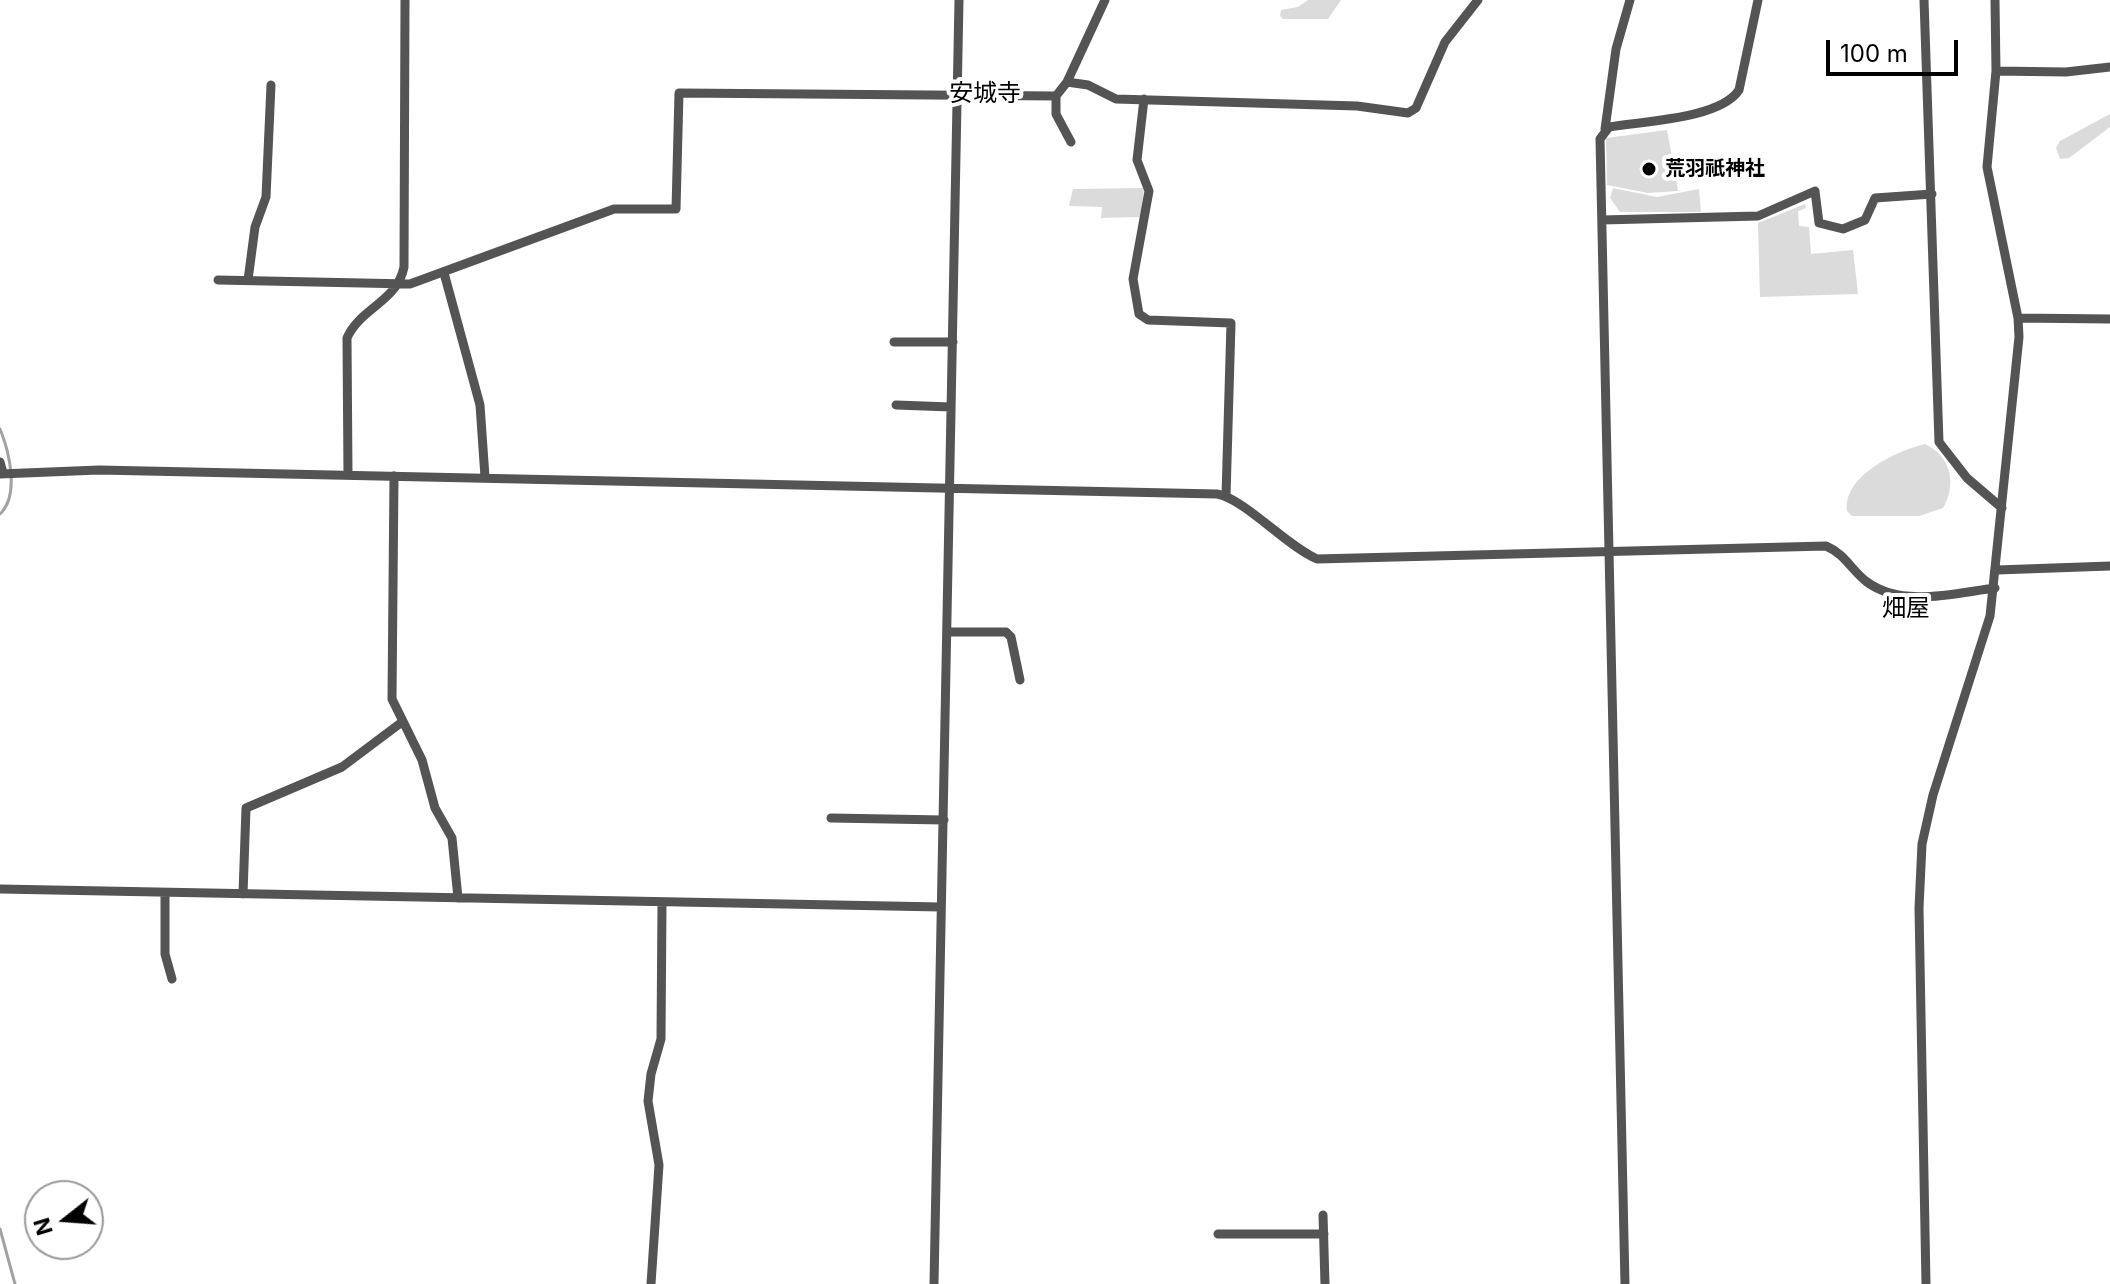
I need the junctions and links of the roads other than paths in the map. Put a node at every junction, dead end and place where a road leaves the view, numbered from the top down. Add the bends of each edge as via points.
1 (405, 0) edge
2 (959, 0) edge
3 (1105, 0) edge
4 (1478, 0) edge
5 (1630, 0) edge
6 (1758, 0) edge
7 (1924, 0) edge
8 (1995, 0) edge
9 (2110, 67) edge
10 (1996, 71) junction
11 (1067, 82) junction
12 (271, 85) dead end
13 (956, 95) junction
14 (1056, 96) junction
15 (1144, 99) junction
16 (1605, 129) junction
17 (1071, 142) dead end
18 (1932, 194) junction
19 (1602, 220) junction
20 (444, 273) junction
21 (218, 280) dead end
22 (248, 280) junction
23 (397, 286) junction
24 (2018, 318) junction
25 (2110, 319) edge
26 (894, 342) dead end
27 (953, 342) junction
28 (896, 405) dead end
29 (951, 407) junction
30 (0, 462) edge
31 (2, 474) edge
32 (348, 475) junction
33 (394, 476) junction
34 (485, 477) junction
35 (950, 488) junction
36 (1226, 496) junction
37 (2002, 508) junction
38 (1610, 553) junction
39 (2110, 566) edge
40 (1997, 570) junction
41 (1995, 588) junction
42 (947, 632) junction
43 (1020, 680) dead end
44 (402, 722) junction
45 (831, 818) dead end
46 (944, 820) junction
47 (0, 889) edge
48 (165, 893) junction
49 (243, 894) junction
50 (458, 898) junction
51 (662, 903) junction
52 (941, 907) junction
53 (172, 979) dead end
54 (1323, 1215) dead end
55 (1218, 1234) dead end
56 (1324, 1234) junction
57 (651, 1284) edge
58 (934, 1284) edge
59 (1325, 1284) edge
60 (1625, 1284) edge
61 (1926, 1284) edge

1 - 23 street via 406,228 404,267
2 - 13 street
3 - 11 street
4 - 15 street via 1445,42 1416,108 1408,113 1357,106
5 - 16 street via 1616,49
6 - 16 street via 1743,77 1733,100 1713,110
7 - 18 street
8 - 10 street
9 - 10 street
10 - 24 street via 1988,186
11 - 14 street
11 - 15 street via 1088,85 1116,99
12 - 22 street via 266,197 255,227
13 - 14 street
13 - 20 street via 679,93 676,209 614,209
13 - 27 street
14 - 17 street via 1056,114
15 - 36 street via 1137,160 1149,191 1133,279 1139,314 1148,320 1231,323
16 - 19 street via 1600,139
18 - 19 street via 1875,198 1865,220 1843,229 1819,223 1815,191 1750,217
18 - 37 street via 1939,442 1967,478
19 - 38 street
20 - 23 street
20 - 34 street via 480,405
21 - 22 street
22 - 23 street
23 - 32 street via 355,321 347,338
24 - 25 street
24 - 37 street
26 - 27 street
27 - 29 street
28 - 29 street
29 - 35 street
30 - 31 street
31 - 32 street
32 - 33 street
33 - 34 street
33 - 44 street via 390,680
34 - 35 street
35 - 36 street
35 - 42 street
36 - 38 street via 1317,559
37 - 40 street
38 - 41 street via 1826,546 1866,581 1896,595
38 - 60 street
39 - 40 street
40 - 41 street
41 - 61 street via 1985,638 1922,844
42 - 43 street via 1006,632
42 - 46 street
44 - 49 street via 342,767 246,808
44 - 50 street via 452,838
45 - 46 street
46 - 52 street
47 - 48 street
48 - 49 street
48 - 53 street via 165,954
49 - 50 street
50 - 51 street
51 - 52 street
51 - 57 street via 661,1039 648,1101 659,1165
52 - 58 street
54 - 56 street
55 - 56 street
56 - 59 street

